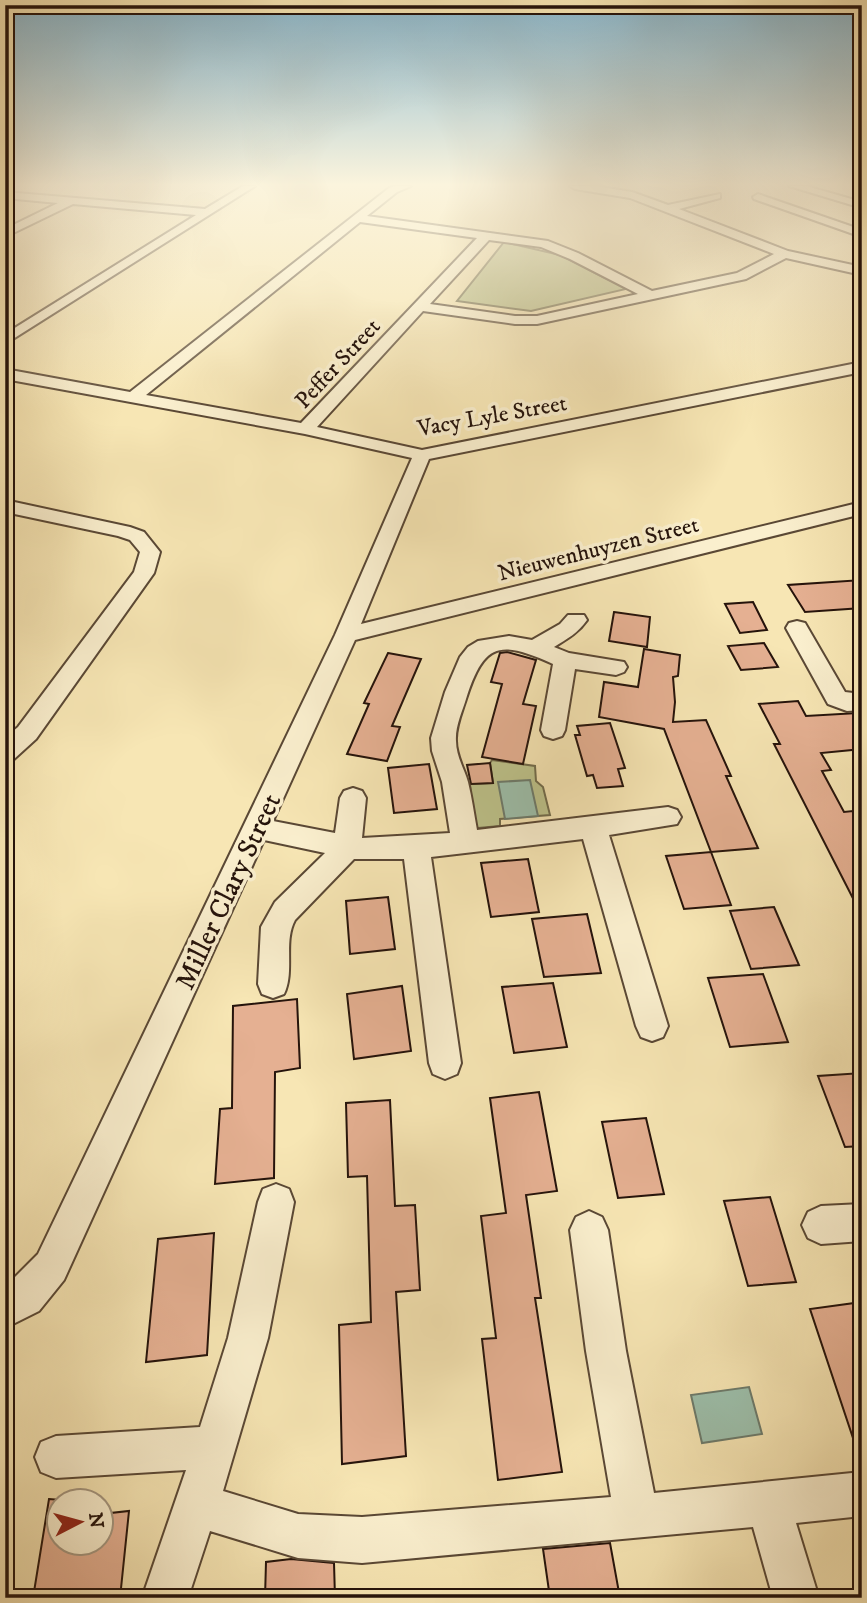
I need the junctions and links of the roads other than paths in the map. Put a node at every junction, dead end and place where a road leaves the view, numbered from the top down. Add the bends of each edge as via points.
1 (132, 261) edge
2 (304, 261) edge
3 (463, 261) edge
4 (582, 261) edge
5 (771, 261) edge
6 (815, 261) edge
7 (862, 271) edge
8 (651, 296) junction
9 (421, 307) junction
10 (5, 340) edge
11 (862, 367) edge
12 (5, 374) edge
13 (131, 398) junction
14 (305, 429) junction
15 (422, 455) junction
16 (5, 506) edge
17 (862, 508) edge
18 (123, 531) joint
19 (576, 620) dead end
20 (797, 628) dead end
21 (346, 635) junction
22 (537, 647) junction
23 (565, 660) junction
24 (616, 667) dead end
25 (862, 702) edge
26 (553, 730) dead end
27 (5, 752) edge
28 (353, 798) dead end
29 (668, 817) dead end
30 (593, 827) junction
31 (257, 828) junction
32 (465, 841) junction
33 (347, 848) junction
34 (416, 848) junction
35 (273, 984) dead end
36 (652, 1026) dead end
37 (445, 1063) dead end
38 (276, 1202) dead end
39 (862, 1222) edge
40 (821, 1225) dead end
41 (589, 1230) dead end
42 (5, 1309) edge
43 (216, 1447) junction
44 (56, 1457) dead end
45 (862, 1494) edge
46 (768, 1502) junction
47 (197, 1505) junction
48 (636, 1516) junction
49 (165, 1598) edge
50 (796, 1598) edge

1 - 10 street
2 - 13 street
3 - 9 street, Peffer Street
4 - 8 street
5 - 8 street via 741,276
6 - 7 street
8 - 9 street via 531,321
9 - 14 street, Peffer Street
11 - 15 street, Vacy Lyle Street
12 - 13 street, Vacy Lyle Street
13 - 14 street, Vacy Lyle Street
14 - 15 street, Vacy Lyle Street
15 - 21 street, Miller Clary Street
16 - 18 street
17 - 21 street, Nieuwenhuyzen Street
18 - 27 street via 137,536 150,552 144,573 27,733
19 - 22 street
20 - 25 street via 836,698
21 - 31 street, Miller Clary Street
22 - 23 street
22 - 32 street via 503,643 486,646 470,657 443,738
23 - 24 street
23 - 26 street
28 - 33 street
29 - 30 street
30 - 32 street
30 - 36 street
31 - 33 street
31 - 42 street, Miller Clary Street via 51,1267 25,1297
32 - 34 street
33 - 34 street
33 - 35 street via 275,927
34 - 37 street
38 - 43 street via 248,1338
39 - 40 street
41 - 48 street
43 - 44 street
43 - 47 street
45 - 46 street
46 - 48 street
46 - 50 street
47 - 48 street via 298,1536 362,1540
47 - 49 street

